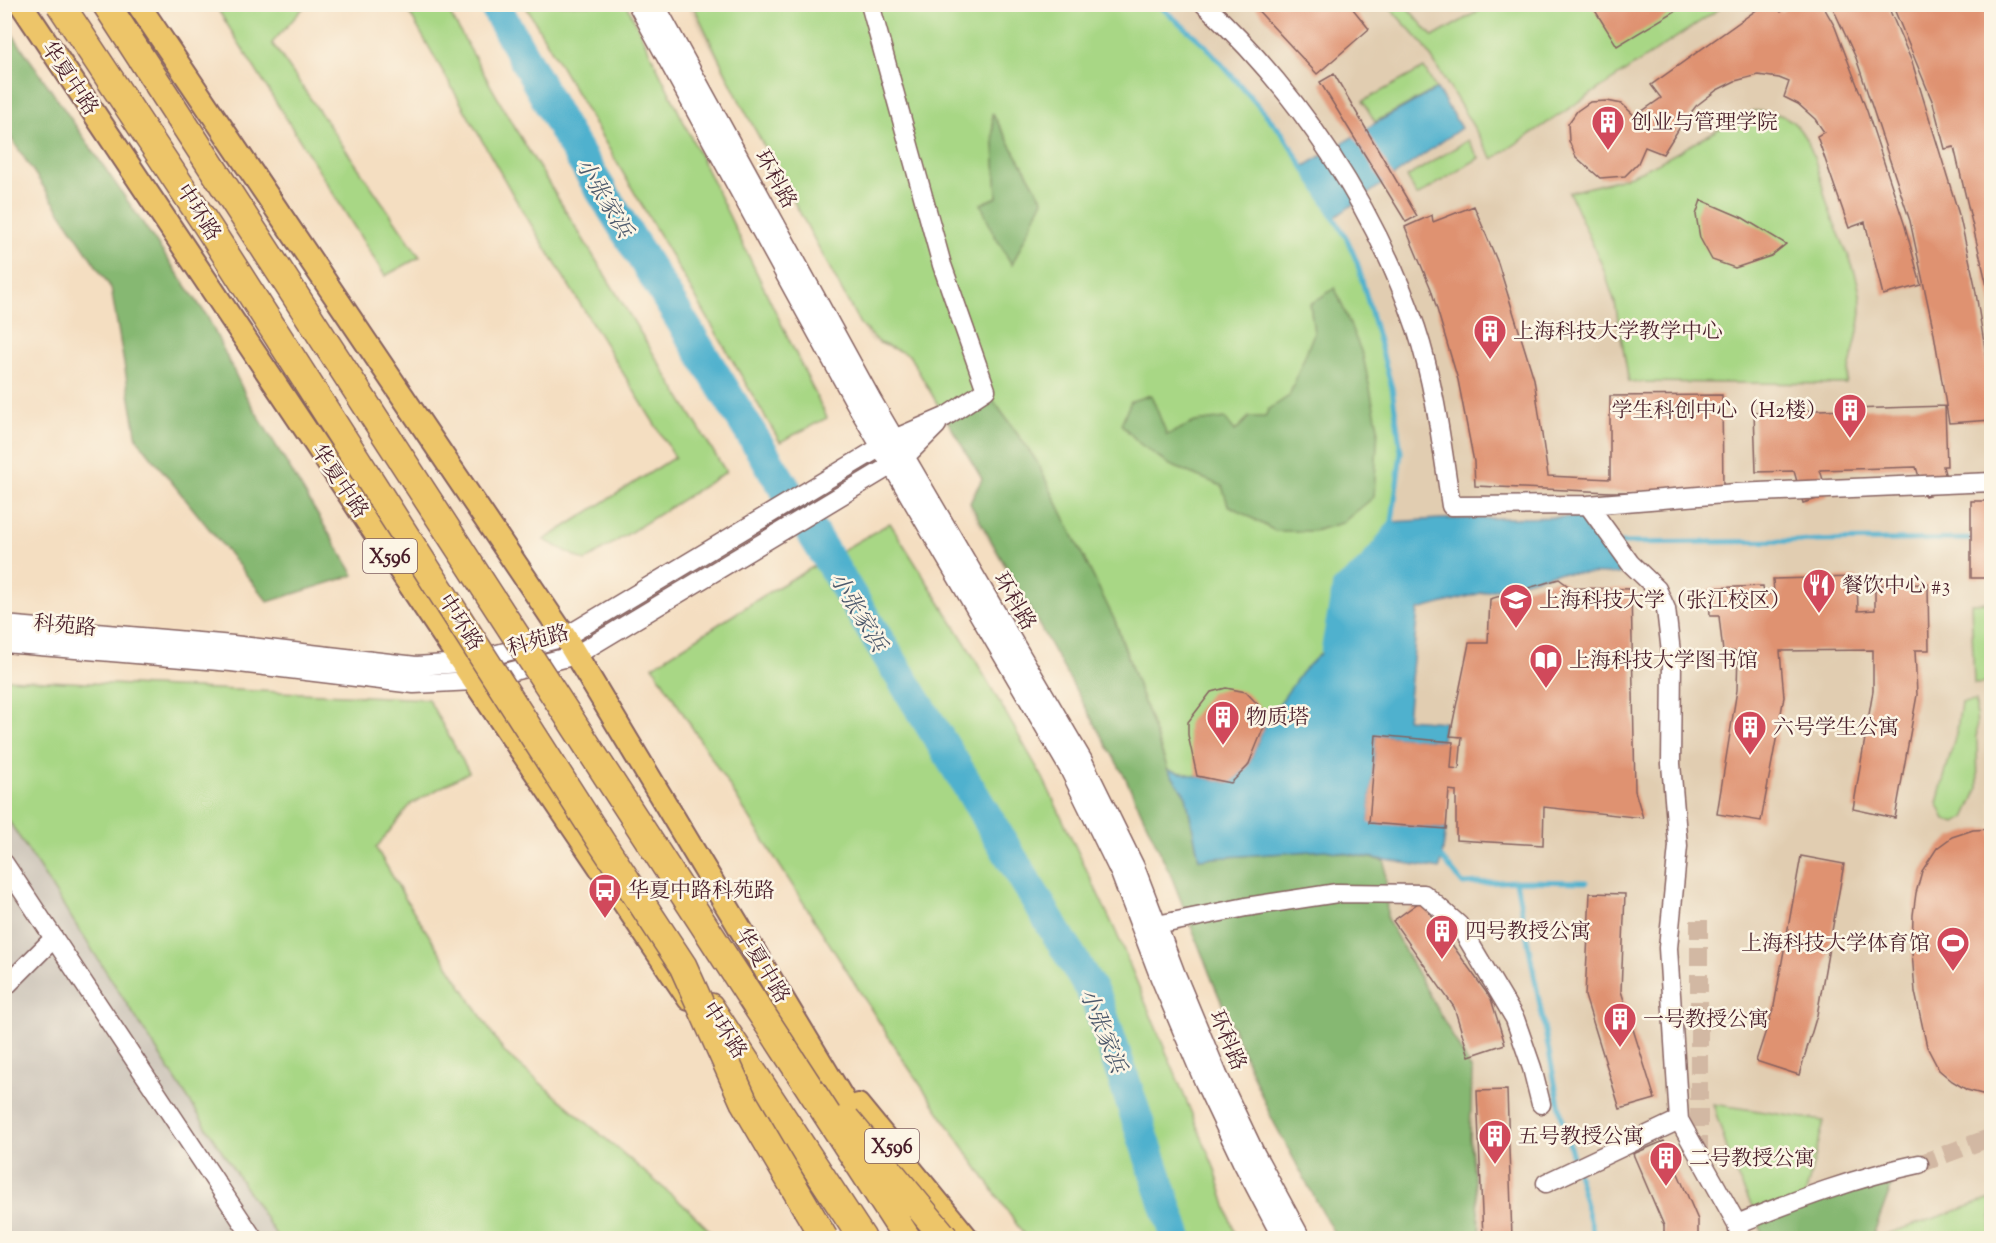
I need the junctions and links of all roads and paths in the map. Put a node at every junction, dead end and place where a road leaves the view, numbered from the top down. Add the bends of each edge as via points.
1 (21, 4) edge
2 (60, 4) edge
3 (106, 4) edge
4 (138, 4) edge
5 (638, 4) edge
6 (655, 4) edge
7 (870, 4) edge
8 (1204, 4) edge
9 (945, 417) junction
10 (887, 443) junction
11 (898, 461) junction
12 (1992, 482) edge
13 (1588, 505) junction
14 (4, 625) edge
15 (4, 643) edge
16 (570, 646) junction
17 (468, 672) junction
18 (4, 863) edge
19 (1157, 926) junction
20 (54, 938) junction
21 (682, 966) junction
22 (4, 988) edge
23 (764, 1021) junction
24 (816, 1053) junction
25 (1540, 1104) dead end
26 (762, 1106) junction
27 (1679, 1120) junction
28 (1919, 1164) tunnel mouth
29 (1546, 1183) dead end
30 (1738, 1231) edge
31 (253, 1239) edge
32 (814, 1239) edge
33 (824, 1239) edge
34 (846, 1239) edge
35 (862, 1239) edge
36 (907, 1239) edge
37 (926, 1239) edge
38 (945, 1239) edge
39 (967, 1239) edge
40 (1282, 1239) edge
41 (1301, 1239) edge

1 - 17 main road, 华夏中路 / X596
2 - 21 highway, 中环路, bridge via 210,230
3 - 23 highway, 中环路, bridge
4 - 16 main road, 华夏中路 / X596
5 - 10 street, 环科路
6 - 10 street, 环科路
7 - 9 street via 942,265 986,390
8 - 13 street via 1238,36 1304,113 1377,232 1416,330 1439,423 1451,506
9 - 10 street, 科苑路
9 - 11 street, 科苑路
10 - 11 street, 环科路
10 - 16 street, 科苑路 via 747,528
11 - 16 street, 科苑路 via 758,546
11 - 19 street, 环科路 via 1082,759 1135,867
11 - 40 street, 环科路 via 1068,767 1120,873 1204,1082
12 - 13 street via 1736,493
13 - 27 street via 1630,563 1657,589 1666,609 1672,661 1671,764 1678,846 1668,948
14 - 17 street, 科苑路 via 233,645
15 - 17 street, 科苑路 via 231,662 414,684
16 - 17 street, 科苑路
16 - 24 main road, 华夏中路 / X596
17 - 26 main road, 华夏中路 / X596
18 - 20 street
19 - 25 street via 1337,893 1424,894 1459,925 1515,1018
19 - 41 street, 环科路 via 1218,1075
20 - 22 street
20 - 31 street
21 - 33 highway, bridge via 744,1102
21 - 35 highway, 中环路, bridge
23 - 36 highway, 中环路, bridge
23 - 38 highway, bridge
24 - 37 main road, 华夏中路 / X596
24 - 39 main road, 华夏中路 / X596
26 - 32 main road, 华夏中路 / X596
26 - 34 main road, 华夏中路 / X596
27 - 29 street
27 - 30 street
28 - 30 street via 1799,1199

